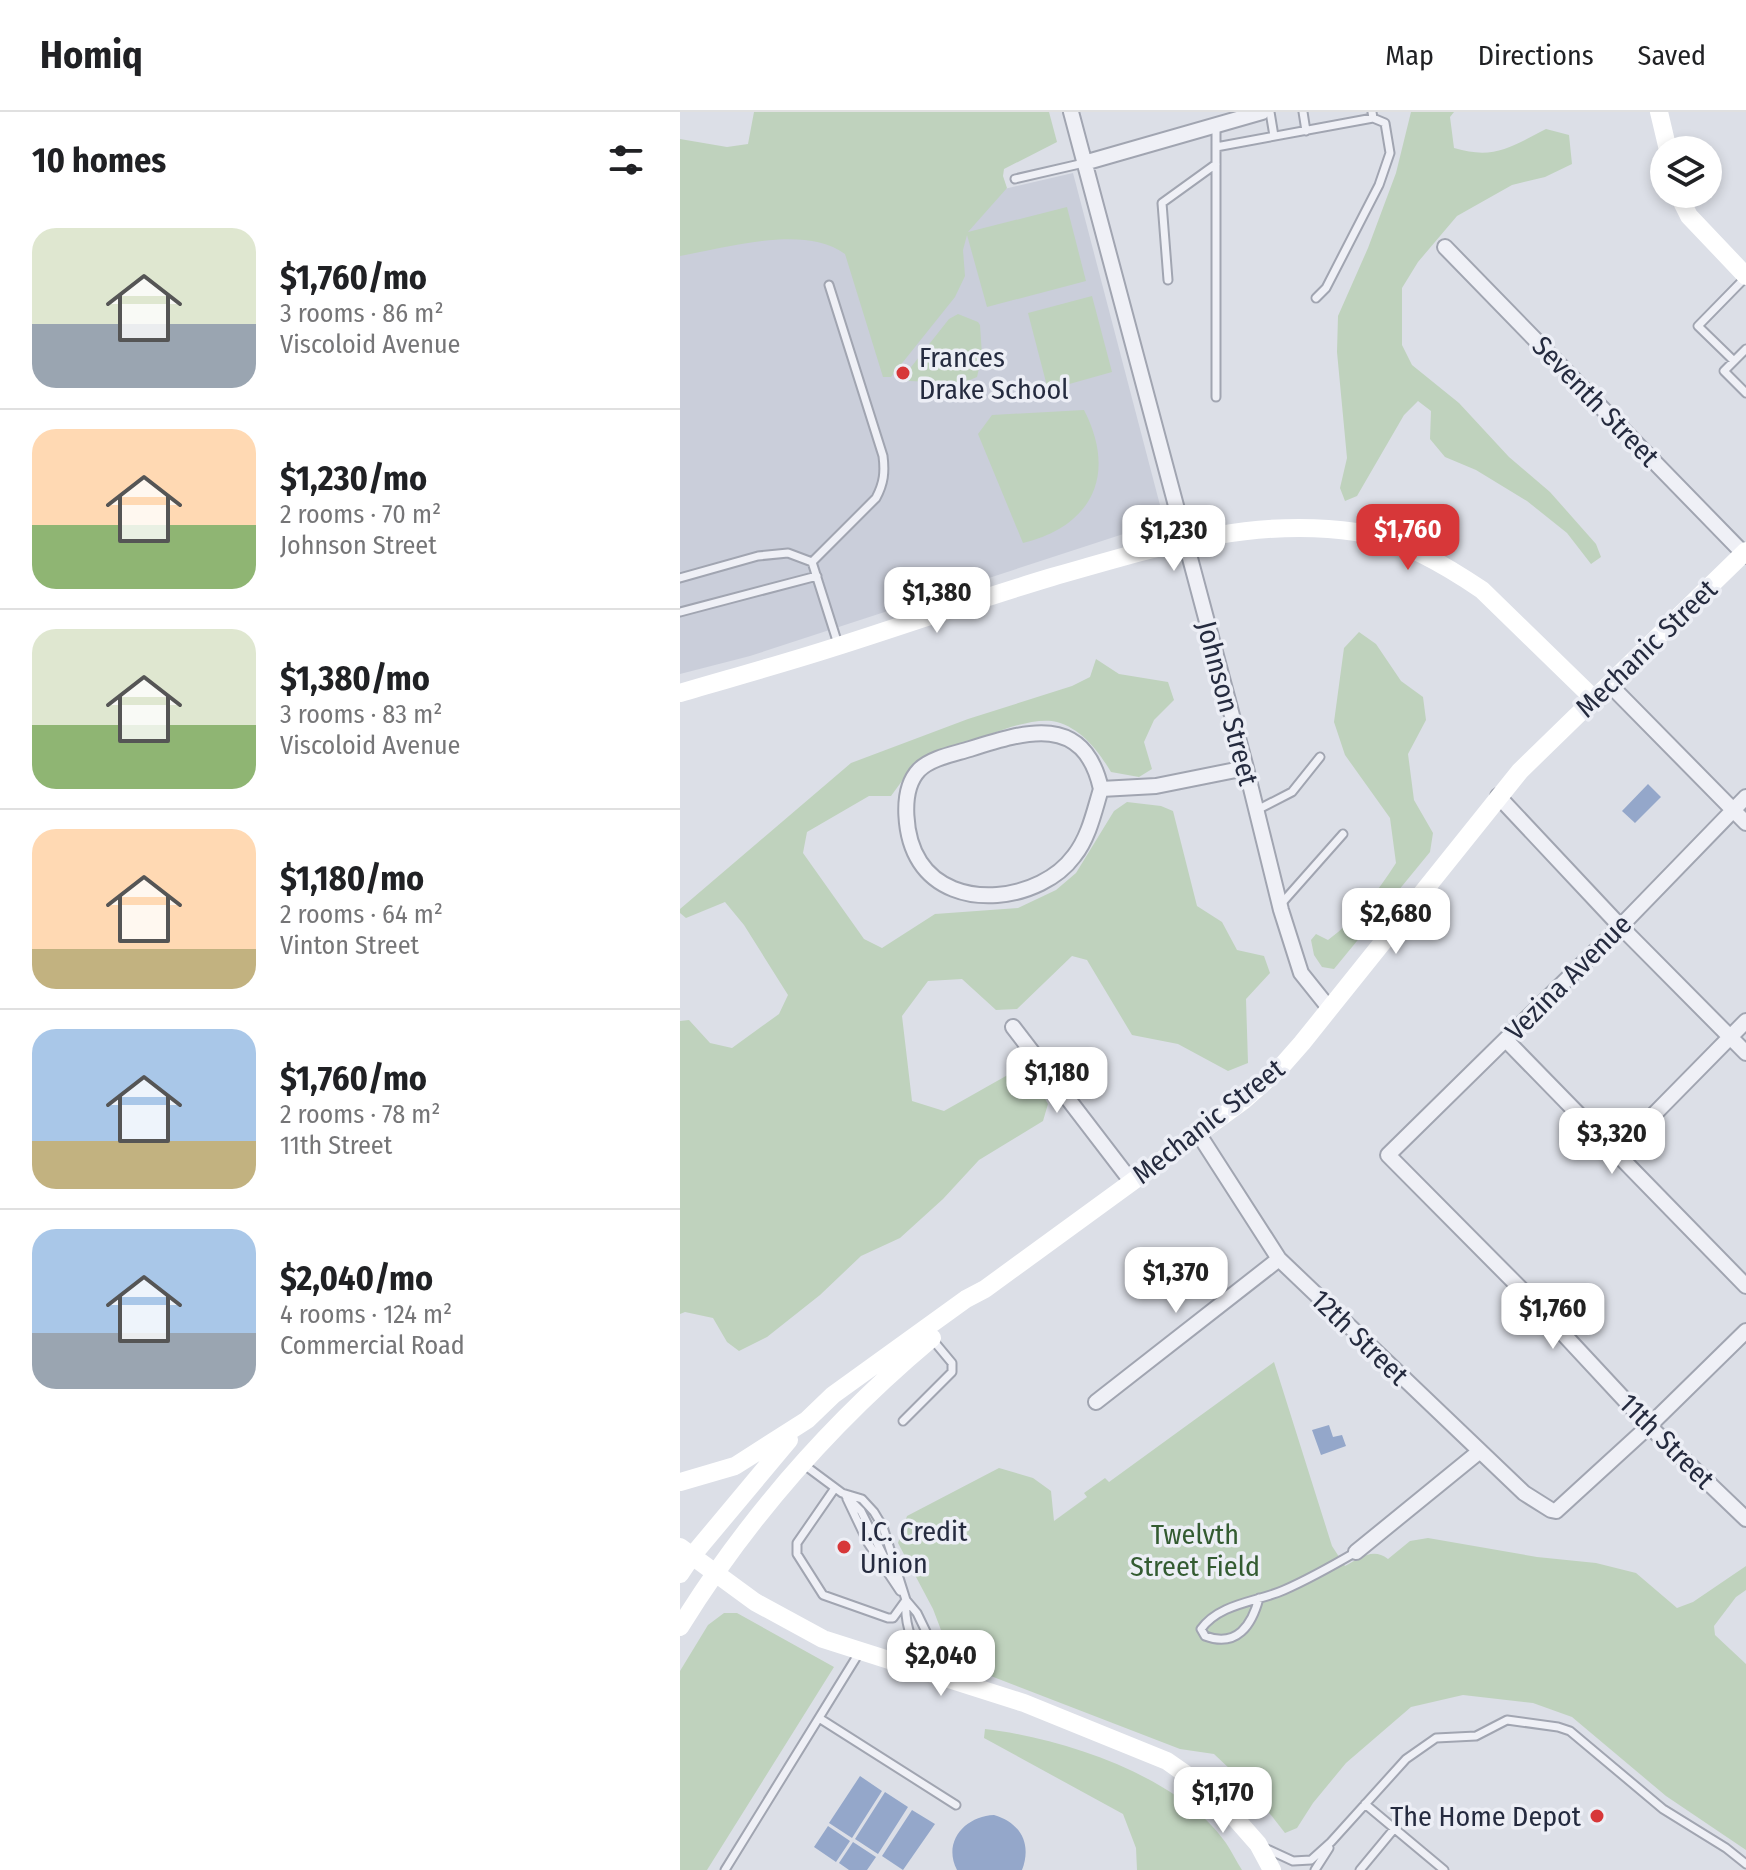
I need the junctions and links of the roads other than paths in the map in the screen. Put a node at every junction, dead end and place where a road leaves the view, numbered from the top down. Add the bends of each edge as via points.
1 (1071, 112) edge
2 (1262, 112) edge
3 (1270, 112) edge
4 (1303, 112) edge
5 (1659, 112) edge
6 (1373, 115) edge
7 (1216, 125) junction
8 (1306, 131) junction
9 (1274, 136) junction
10 (1665, 136) edge
11 (1216, 147) junction
12 (1084, 163) junction
13 (1216, 164) junction
14 (1015, 179) dead end
15 (1685, 208) edge
16 (1445, 247) dead end
17 (1746, 276) edge
18 (1168, 280) dead end
19 (829, 285) dead end
20 (1316, 298) dead end
21 (1746, 349) edge
22 (1734, 361) junction
23 (1746, 393) edge
24 (1216, 397) dead end
25 (1184, 539) junction
26 (1745, 553) edge
27 (812, 562) junction
28 (817, 576) junction
29 (680, 578) edge
30 (680, 612) edge
31 (839, 646) junction
32 (1610, 685) junction
33 (680, 693) edge
34 (1594, 699) junction
35 (1320, 757) dead end
36 (1246, 768) junction
37 (1101, 789) junction
38 (1498, 796) junction
39 (1746, 797) edge
40 (1257, 810) junction
41 (1733, 810) junction
42 (1746, 823) edge
43 (1343, 834) dead end
44 (1280, 904) junction
45 (1620, 926) junction
46 (1329, 1008) junction
47 (1746, 1021) edge
48 (1013, 1027) dead end
49 (1731, 1037) junction
50 (1506, 1040) junction
51 (1746, 1053) edge
52 (1198, 1133) junction
53 (1616, 1153) junction
54 (1388, 1155) joint
55 (1131, 1181) junction
56 (1279, 1259) junction
57 (1746, 1286) edge
58 (1746, 1331) edge
59 (928, 1334) junction
60 (1096, 1402) dead end
61 (807, 1420) junction
62 (903, 1421) dead end
63 (1649, 1426) junction
64 (1480, 1451) junction
65 (800, 1463) junction
66 (680, 1482) edge
67 (835, 1488) junction
68 (846, 1496) junction
69 (1746, 1519) edge
70 (686, 1551) edge
71 (1356, 1552) joint
72 (715, 1571) junction
73 (680, 1574) edge
74 (1259, 1598) junction
75 (906, 1600) junction
76 (680, 1627) edge
77 (861, 1651) junction
78 (932, 1673) junction
79 (819, 1718) junction
80 (1365, 1804) junction
81 (956, 1805) dead end
82 (1394, 1829) junction
83 (1331, 1842) junction
84 (1258, 1844) junction
85 (1746, 1864) edge
86 (727, 1869) edge
87 (1272, 1870) edge
88 (1315, 1870) edge
89 (1360, 1870) edge
90 (1444, 1870) edge

1 - 12 street, Johnson Street
2 - 7 street
3 - 9 lane
4 - 8 lane
5 - 10 main road
6 - 8 lane
6 - 20 lane via 1385,123 1390,153 1379,185
7 - 11 lane
7 - 12 street
8 - 9 lane
9 - 11 lane
11 - 13 lane
12 - 14 lane
12 - 25 street, Johnson Street
13 - 18 lane via 1162,203
13 - 24 lane
15 - 17 main road
16 - 26 street, Seventh Street
17 - 22 lane via 1698,326
19 - 27 lane via 884,471 876,498
21 - 22 lane
22 - 23 lane via 1724,371
25 - 31 main road via 980,598
25 - 34 main road via 1309,527 1359,533 1403,546 1482,590
25 - 36 street, Johnson Street
26 - 32 main road, Mechanic Street
27 - 28 lane
27 - 29 lane via 788,553 758,556
28 - 30 lane
28 - 31 lane
31 - 33 main road
32 - 34 main road, Mechanic Street
32 - 41 street
34 - 38 main road, Mechanic Street
35 - 40 lane via 1292,792
36 - 37 street via 1156,786
36 - 40 street, Johnson Street
37 - 37 street via 1096,767 1075,743 1032,732 919,770 910,785 909,833 919,860 947,886 965,894 1007,894 1034,886 1073,858
38 - 45 street
38 - 46 main road, Mechanic Street
39 - 41 street, Vezina Avenue
40 - 44 street, Johnson Street
41 - 42 street
41 - 45 street, Vezina Avenue
43 - 44 lane
44 - 46 street, Johnson Street via 1301,973
45 - 49 street
45 - 50 street, Vezina Avenue
46 - 52 main road, Mechanic Street via 1271,1077
47 - 49 street
48 - 55 street
49 - 51 street
49 - 53 street
50 - 53 street
50 - 54 street, Vezina Avenue
52 - 55 main road, Mechanic Street
52 - 56 street, 12th Street
53 - 57 street
54 - 63 street, 11th Street
55 - 59 main road, Mechanic Street
56 - 60 street
56 - 64 street, 12th Street
58 - 63 street
59 - 61 main road via 833,1395
59 - 62 lane via 952,1363 952,1372
59 - 65 main road
61 - 66 main road via 735,1466
61 - 70 main road
63 - 64 street, 12th Street via 1554,1511 1524,1493
63 - 69 street, 11th Street
64 - 71 street
65 - 67 lane
65 - 72 main road
67 - 68 lane
67 - 75 lane via 797,1543 797,1554 815,1585 827,1597 888,1618
68 - 75 lane via 865,1537
68 - 75 lane via 862,1499 883,1527
70 - 72 main road
70 - 73 main road
71 - 74 lane
72 - 76 main road
72 - 77 main road via 776,1615
74 - 74 lane via 1223,1610 1201,1629 1205,1636 1216,1640 1242,1631 1253,1620
75 - 78 lane via 905,1619 920,1658
75 - 78 lane via 931,1642
77 - 78 main road
77 - 79 lane
78 - 84 main road via 1024,1703 1167,1761 1214,1794
79 - 81 lane
79 - 86 lane
80 - 82 lane
80 - 83 lane
80 - 85 lane via 1406,1759 1436,1738 1476,1736 1507,1720 1558,1727 1663,1809
82 - 89 lane
82 - 90 lane
83 - 84 lane via 1311,1860 1300,1862
83 - 88 lane
84 - 87 main road

